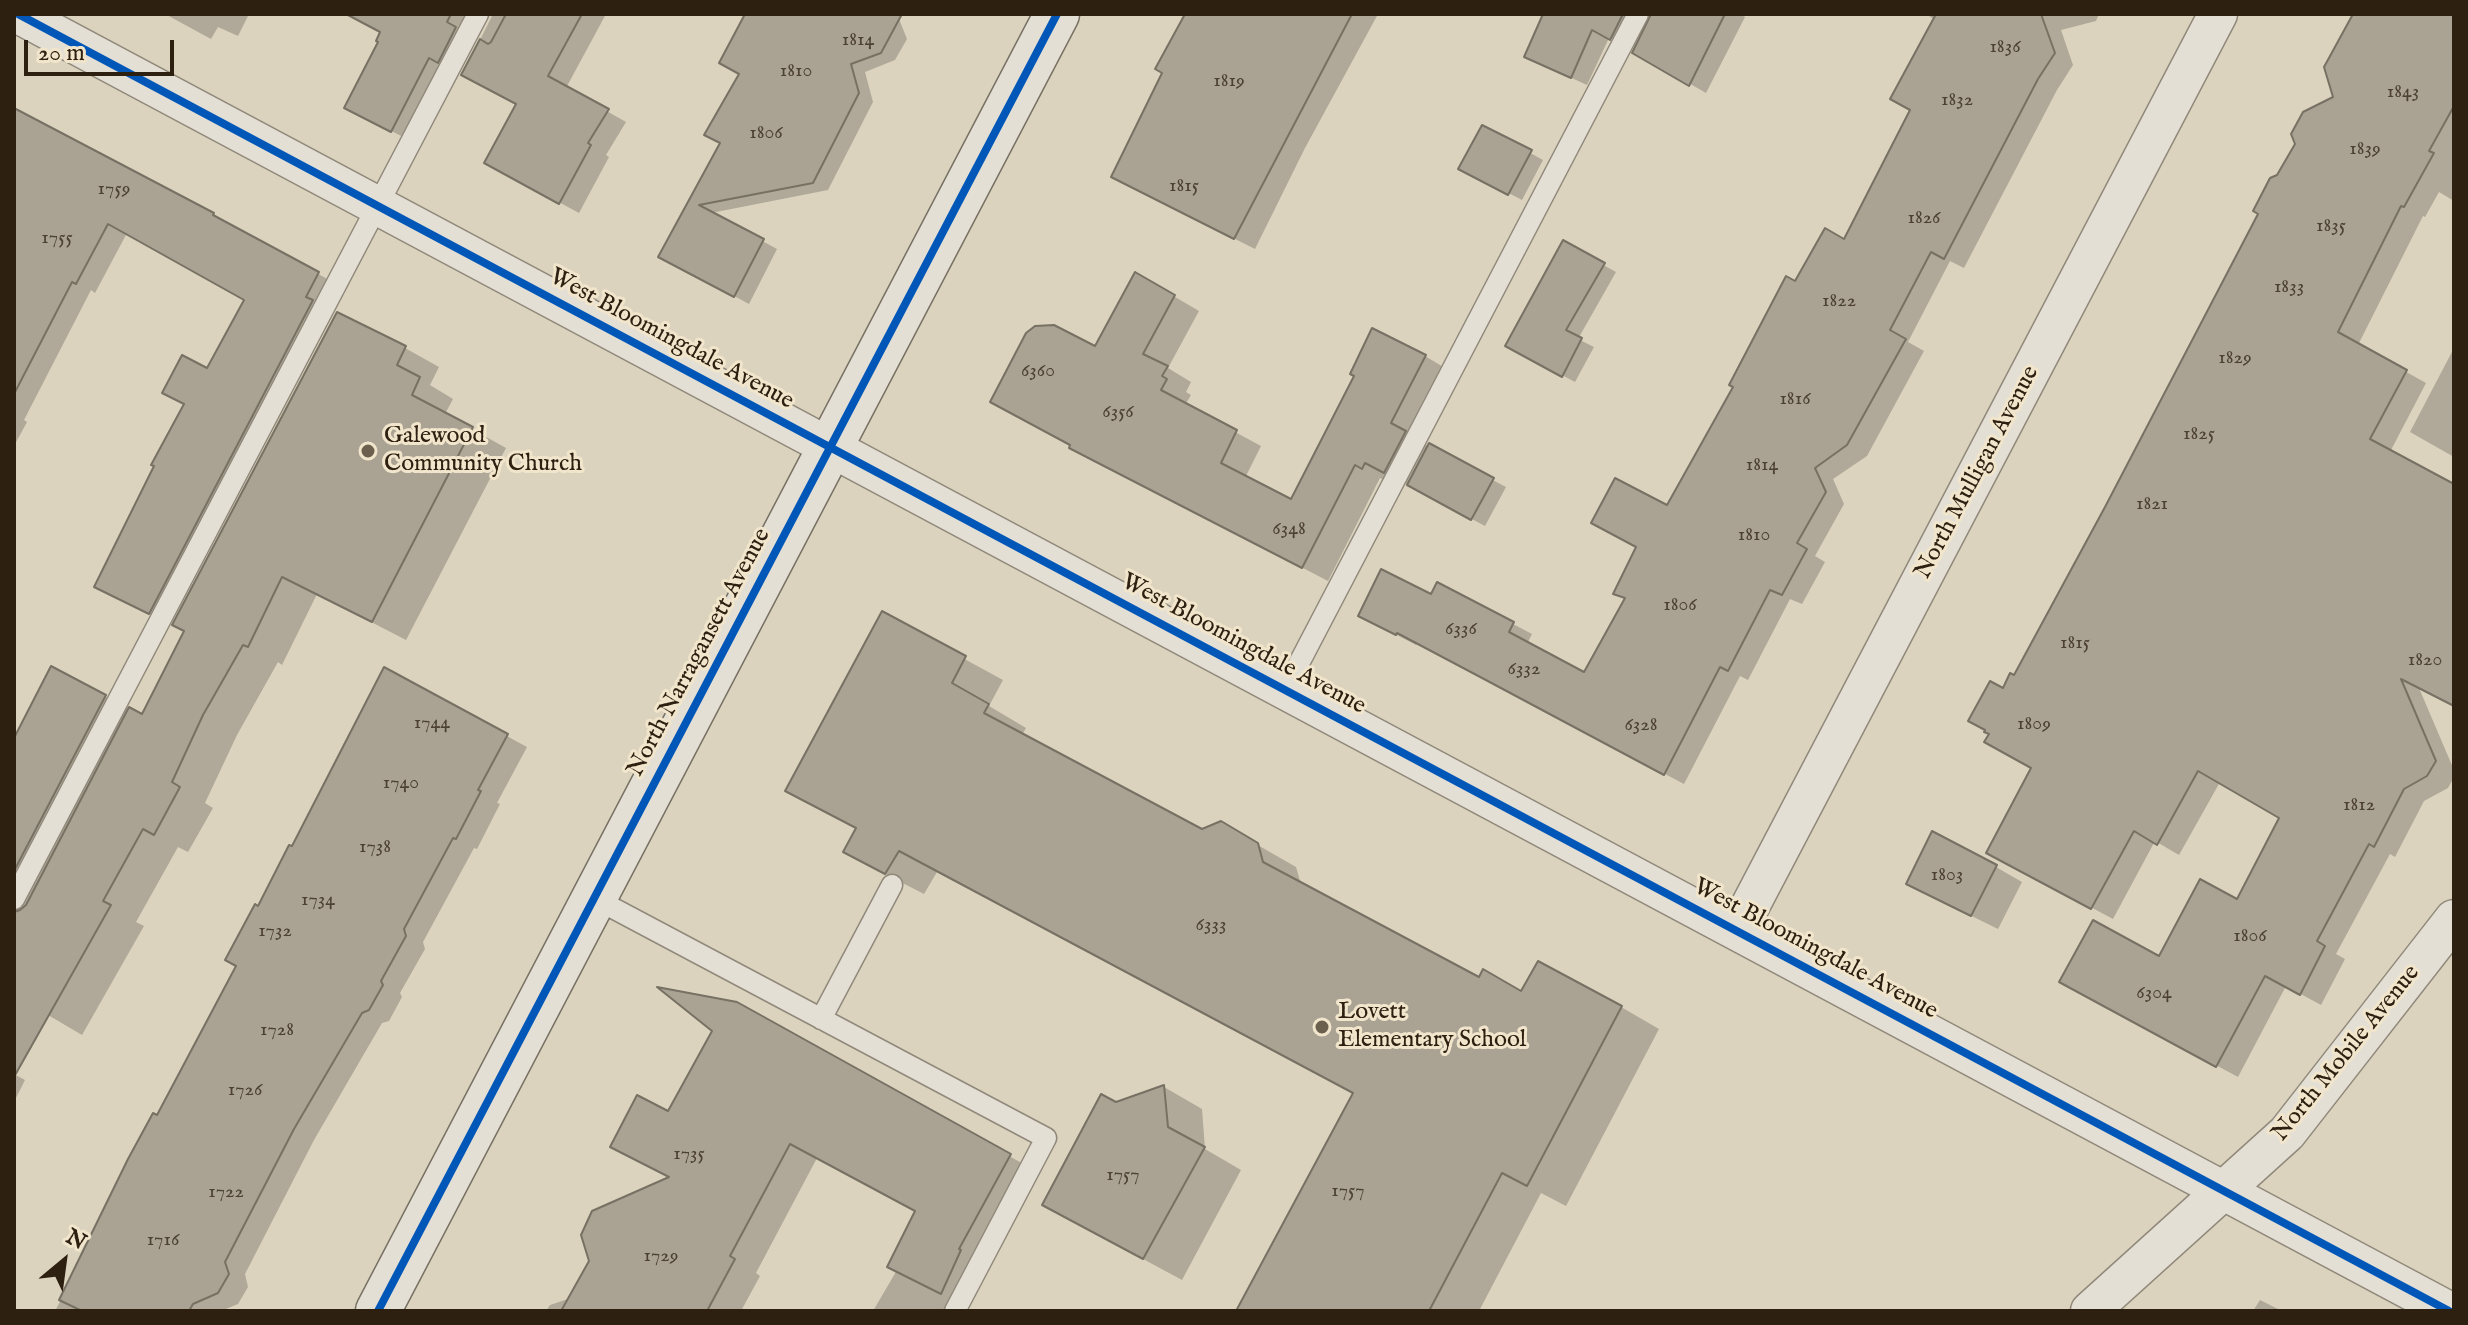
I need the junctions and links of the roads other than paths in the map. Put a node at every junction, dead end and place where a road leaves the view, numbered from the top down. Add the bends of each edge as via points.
1 (18, 14) edge
2 (478, 14) edge
3 (1057, 14) edge
4 (1638, 14) edge
5 (2218, 14) edge
6 (377, 206) junction
7 (830, 447) junction
8 (1285, 690) junction
9 (892, 885) dead end
10 (594, 898) junction
11 (14, 899) edge
12 (2454, 919) edge
13 (1737, 931) junction
14 (821, 1019) junction
15 (2225, 1191) junction
16 (378, 1311) edge
17 (955, 1311) edge
18 (2090, 1311) edge
19 (2449, 1311) edge

1 - 6 street, West Bloomingdale Avenue
2 - 6 lane
3 - 7 street, North Narragansett Avenue
4 - 8 lane
5 - 13 street, North Mulligan Avenue
6 - 7 street, West Bloomingdale Avenue
6 - 11 lane
7 - 8 street, West Bloomingdale Avenue
7 - 10 street, North Narragansett Avenue
8 - 13 street, West Bloomingdale Avenue
9 - 14 lane
10 - 14 lane
10 - 16 street, North Narragansett Avenue
12 - 15 street, North Mobile Avenue via 2287,1133
13 - 15 street, West Bloomingdale Avenue
14 - 17 lane via 1046,1138
15 - 18 street, North Mobile Avenue
15 - 19 street, West Bloomingdale Avenue

